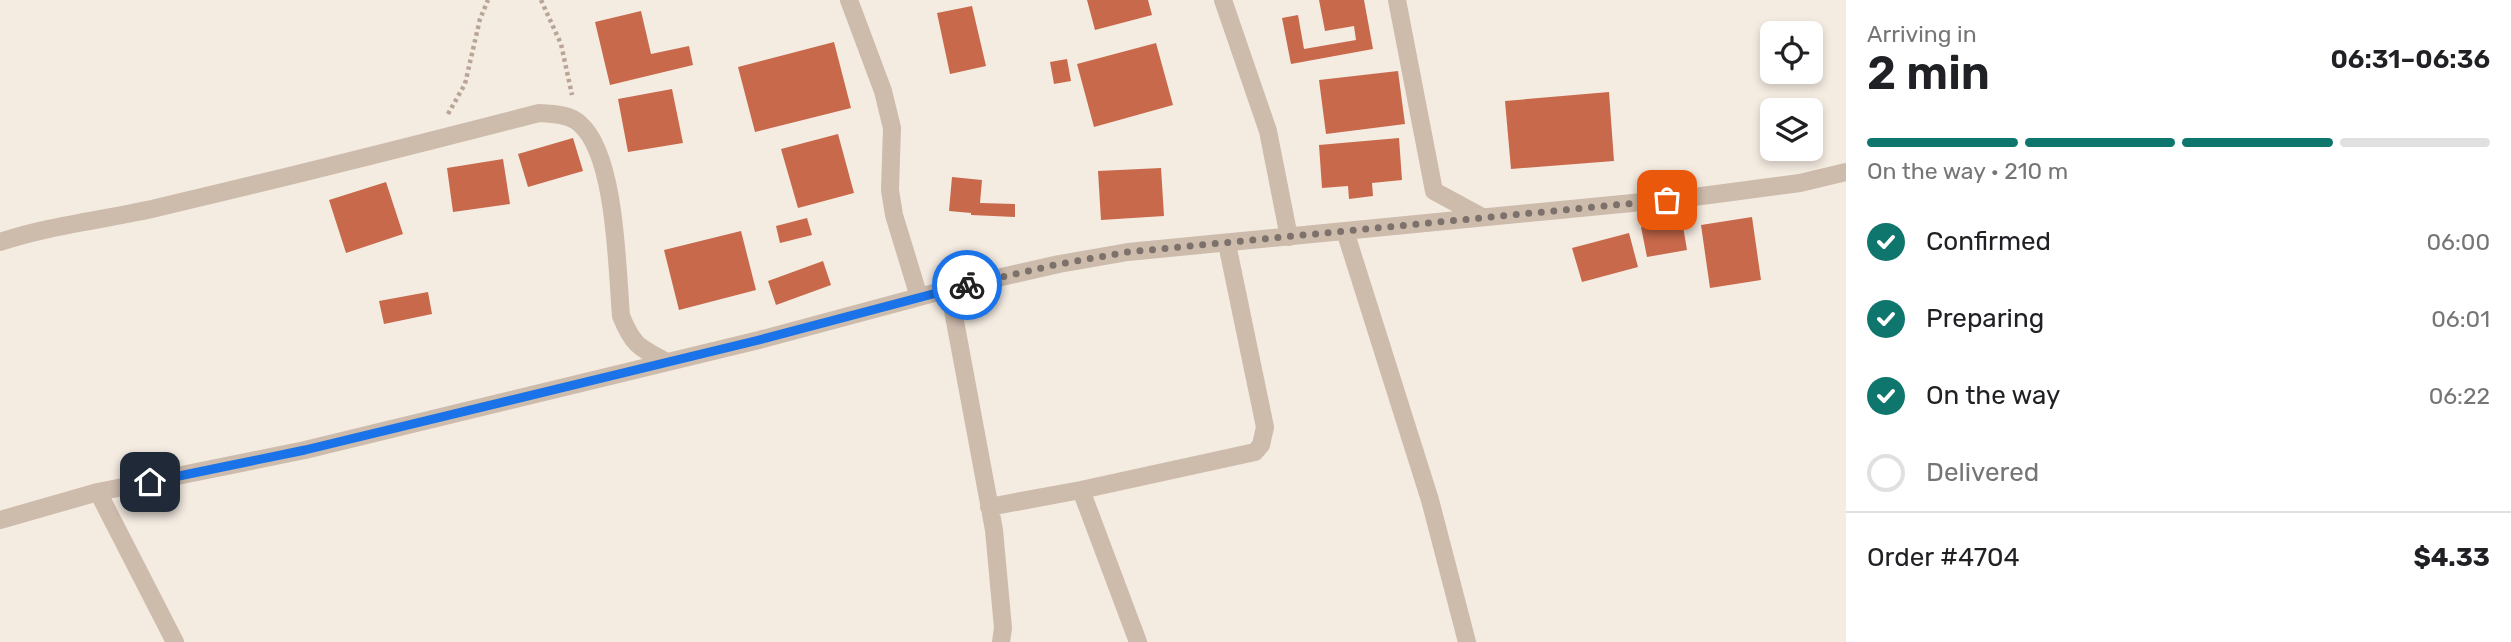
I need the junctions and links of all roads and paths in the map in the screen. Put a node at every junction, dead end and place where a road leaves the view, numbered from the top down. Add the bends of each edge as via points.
1 (488, 0) edge
2 (541, 0) edge
3 (849, 0) edge
4 (1223, 0) edge
5 (1397, 0) edge
6 (579, 123) junction
7 (432, 141) junction
8 (1846, 172) edge
9 (1482, 217) junction
10 (1345, 231) junction
11 (1289, 237) junction
12 (0, 242) edge
13 (1227, 244) junction
14 (949, 289) junction
15 (919, 297) junction
16 (665, 361) junction
17 (1081, 490) junction
18 (98, 492) junction
19 (989, 507) junction
20 (0, 520) edge
21 (176, 642) edge
22 (1001, 642) edge
23 (1138, 642) edge
24 (1467, 642) edge

1 - 7 path via 465,84
2 - 6 path via 561,44
3 - 15 street via 892,128 890,190
4 - 11 street via 1268,131
5 - 9 street via 1434,191
6 - 7 street via 539,113
6 - 16 street via 595,144 608,178 621,316 630,338
7 - 12 street
8 - 9 street via 1694,197
9 - 10 street
10 - 11 street
10 - 24 street via 1430,499
11 - 13 street
13 - 14 street via 1100,257
13 - 17 street via 1265,427 1261,445 1255,452
14 - 15 street
14 - 19 street
15 - 16 street
16 - 18 street via 305,450
17 - 19 street
17 - 23 street
18 - 20 street
18 - 21 street
19 - 22 street

